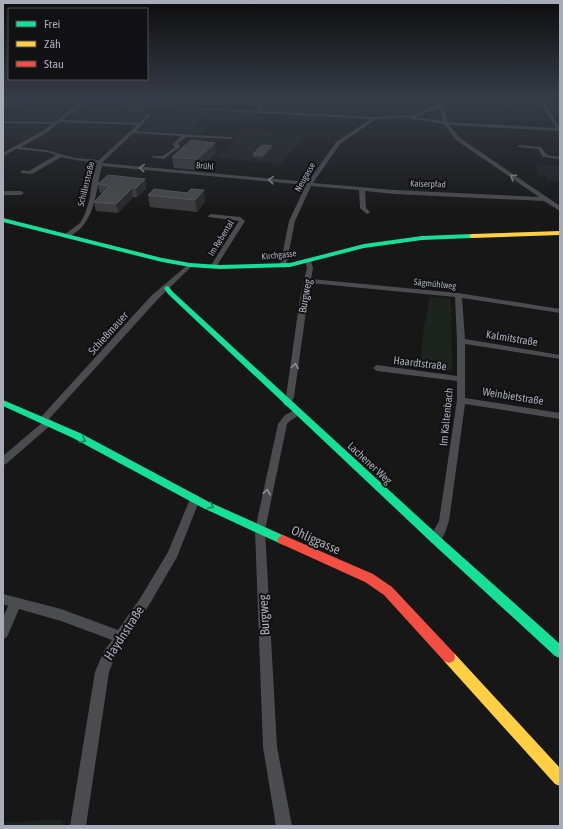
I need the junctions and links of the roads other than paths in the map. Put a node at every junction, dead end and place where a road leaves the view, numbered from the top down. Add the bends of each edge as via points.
1 (184, 135) edge
2 (38, 136) edge
3 (128, 136) edge
4 (195, 136) edge
5 (349, 136) edge
6 (455, 136) edge
7 (231, 138) dead end
8 (520, 146) dead end
9 (16, 148) junction
10 (3, 155) edge
11 (60, 155) junction
12 (153, 157) dead end
13 (560, 158) edge
14 (99, 163) junction
15 (23, 172) dead end
16 (310, 183) junction
17 (362, 189) junction
18 (3, 193) edge
19 (21, 193) dead end
20 (546, 198) junction
21 (560, 209) edge
22 (367, 212) dead end
23 (211, 216) dead end
24 (3, 220) edge
25 (560, 233) edge
26 (66, 236) junction
27 (308, 261) junction
28 (190, 265) junction
29 (283, 266) junction
30 (213, 267) junction
31 (307, 281) junction
32 (167, 288) junction
33 (458, 295) junction
34 (560, 310) edge
35 (461, 341) junction
36 (560, 357) edge
37 (377, 368) dead end
38 (462, 379) junction
39 (462, 400) junction
40 (3, 404) edge
41 (287, 404) junction
42 (297, 412) junction
43 (560, 416) edge
44 (46, 420) junction
45 (3, 460) edge
46 (195, 499) junction
47 (260, 530) junction
48 (435, 539) junction
49 (3, 599) edge
50 (16, 602) junction
51 (3, 633) edge
52 (121, 637) junction
53 (560, 652) edge
54 (560, 779) edge
55 (78, 826) edge
56 (284, 826) edge

1 - 12 street via 174,145 178,146 164,158
2 - 9 street
3 - 14 street, Schillerstraße
4 - 7 street
5 - 16 street, Neugasse via 338,143
20 -> 6 street
8 - 13 street via 539,148 545,156
9 - 10 street
9 - 11 street, Brühl
11 - 14 street, Brühl
11 - 15 street via 30,173
16 -> 14 street, Brühl
14 - 26 street, Schillerstraße via 88,214 82,224
16 - 17 street, Kaiserpfad
16 - 29 street, Neugasse via 292,221
17 - 20 street, Kaiserpfad
17 - 22 street via 362,206
18 - 19 street
20 - 21 street
23 - 30 street, Im Rebental via 242,221
24 - 26 street, Kirchgasse
25 - 27 street, Kirchgasse via 407,240 355,248
26 - 28 street, Kirchgasse
27 - 29 street, Kirchgasse
27 - 31 street, Burgweg via 310,265
28 - 30 street, Kirchgasse
28 - 32 street, Schießmauer via 172,280
29 - 30 street, Kirchgasse
31 - 33 street, Sägmühlweg
41 -> 31 street, Burgweg
32 - 41 street, Lachener Weg
32 - 44 street, Schießmauer via 155,297
33 - 34 street, Sägmühlweg
33 - 35 street, Im Kaltenbach
35 - 36 street, Kalmitstraße
35 - 38 street, Im Kaltenbach
37 - 38 street, Haardtstraße
38 - 39 street, Im Kaltenbach
39 - 43 street, Weinbietstraße
39 - 48 street, Im Kaltenbach via 444,521
40 - 44 street, Ohliggasse
41 - 42 street, Lachener Weg
47 -> 42 street, Burgweg via 283,424 288,417
42 - 48 street, Lachener Weg
44 - 45 street, Schießmauer
44 -> 46 street, Ohliggasse
46 -> 47 street, Ohliggasse
46 - 52 street, Haydnstraße via 173,554
47 - 54 street, Ohliggasse via 369,578 388,591
47 - 56 street, Burgweg via 270,747
48 - 53 street, Lachener Weg
49 - 50 street
50 - 51 street
50 - 52 street via 68,617
52 - 55 street, Haydnstraße via 107,659 100,678

